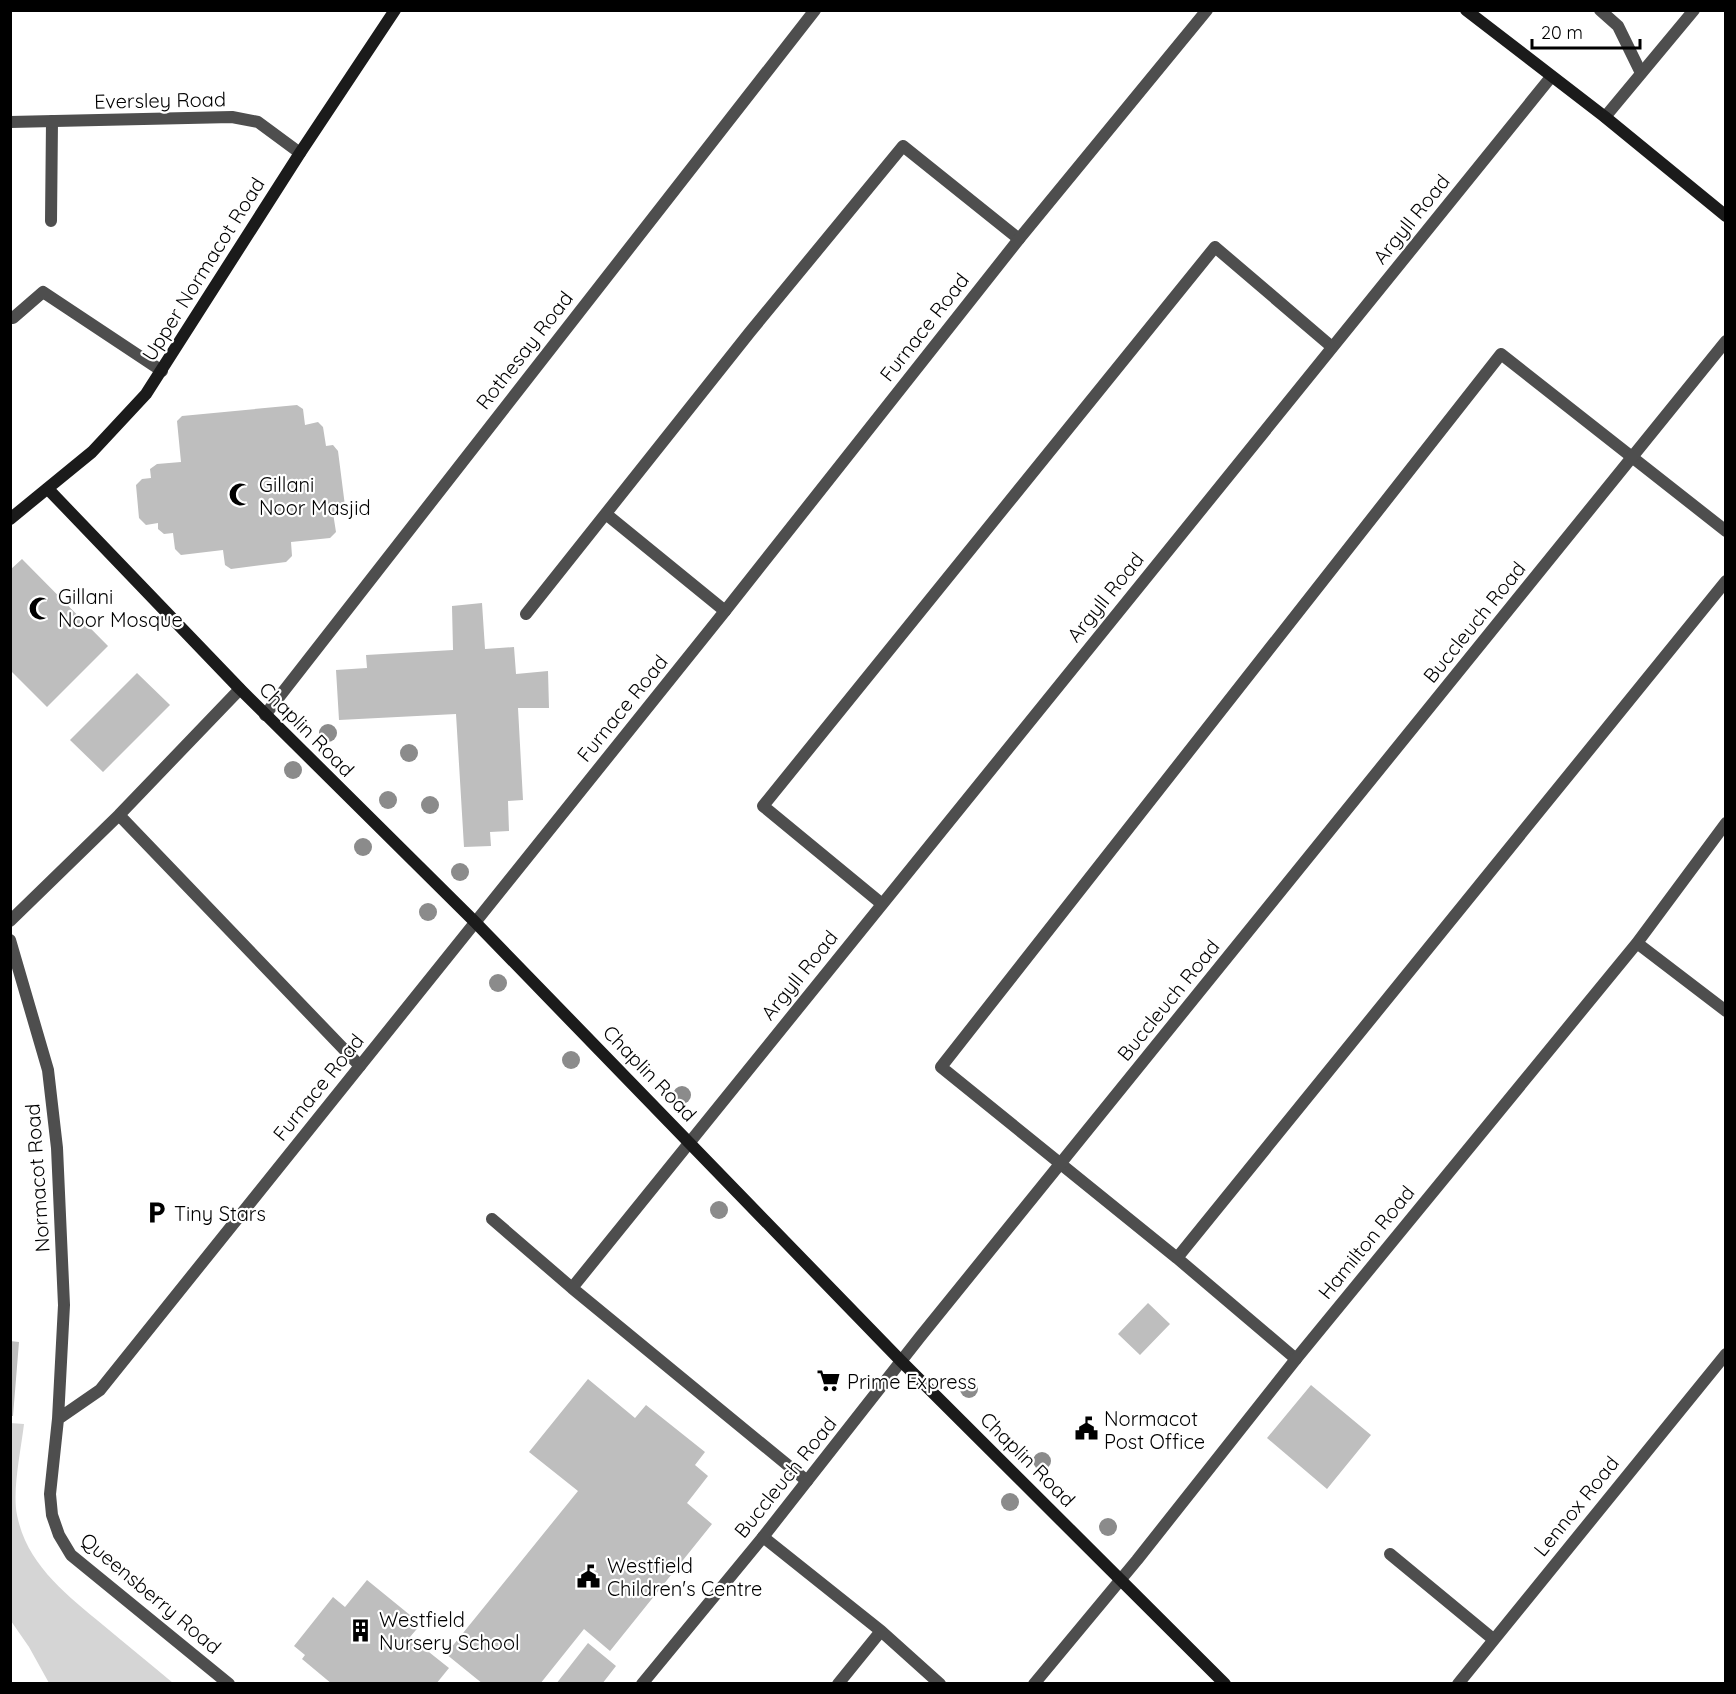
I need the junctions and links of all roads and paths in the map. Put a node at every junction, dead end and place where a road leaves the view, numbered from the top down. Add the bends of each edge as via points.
1 (395, 10) edge
2 (815, 10) edge
3 (1207, 10) edge
4 (1466, 10) edge
5 (1600, 10) edge
6 (1694, 10) edge
7 (1641, 73) junction
8 (1551, 77) junction
9 (1605, 117) junction
10 (52, 121) junction
11 (10, 122) edge
12 (300, 153) junction
13 (1725, 216) edge
14 (51, 221) dead end
15 (1019, 239) junction
16 (13, 318) dead end
17 (1725, 340) edge
18 (1332, 347) junction
19 (162, 371) junction
20 (1633, 456) junction
21 (48, 489) junction
22 (606, 514) junction
23 (10, 519) edge
24 (1725, 531) edge
25 (1725, 581) edge
26 (725, 611) junction
27 (526, 614) dead end
28 (240, 690) junction
29 (265, 715) junction
30 (118, 815) junction
31 (1725, 823) edge
32 (882, 904) junction
33 (10, 921) edge
34 (475, 922) junction
35 (10, 940) edge
36 (1637, 943) junction
37 (1725, 1011) edge
38 (360, 1066) junction
39 (690, 1142) junction
40 (1061, 1164) junction
41 (492, 1219) dead end
42 (1177, 1258) junction
43 (572, 1288) junction
44 (1725, 1354) edge
45 (1296, 1359) junction
46 (901, 1361) junction
47 (58, 1419) junction
48 (807, 1481) junction
49 (763, 1537) junction
50 (1390, 1554) dead end
51 (1121, 1578) junction
52 (881, 1631) junction
53 (1493, 1639) junction
54 (229, 1683) edge
55 (642, 1683) edge
56 (838, 1683) edge
57 (940, 1683) edge
58 (1034, 1683) edge
59 (1225, 1683) edge
60 (1458, 1683) edge

1 - 12 street, Upper Normacot Road
2 - 29 street, Rothesay Road
3 - 15 street, Furnace Road
4 - 8 street
5 - 7 street via 1618,26
6 - 7 street
7 - 9 street
8 - 9 street
8 - 18 street, Argyll Road
9 - 13 street
10 - 11 street, Eversley Road
10 - 12 street, Eversley Road via 232,117 258,122
10 - 14 street
12 - 19 street, Upper Normacot Road
15 - 22 street via 903,146
15 - 26 street, Furnace Road
16 - 19 street via 43,292
17 - 20 street, Buccleuch Road
18 - 32 street, Argyll Road
18 - 32 street via 1215,247 763,806
19 - 21 street, Upper Normacot Road via 93,452
20 - 24 street
20 - 40 street, Buccleuch Road
20 - 40 street via 1501,354 941,1067
21 - 23 street, Upper Normacot Road
21 - 28 street, Chaplin Road
22 - 26 street
22 - 27 street
25 - 42 street
26 - 34 street, Furnace Road
28 - 29 street, Chaplin Road
28 - 30 street
29 - 34 street, Chaplin Road
30 - 33 street
30 - 38 street
31 - 36 street, Hamilton Road
32 - 39 street, Argyll Road
34 - 38 street, Furnace Road
34 - 39 street, Chaplin Road
35 - 47 street, Normacot Road via 48,1070 57,1148 64,1305
36 - 37 street
36 - 45 street, Hamilton Road
38 - 47 street, Furnace Road via 100,1390
39 - 43 street, Argyll Road
39 - 46 street, Chaplin Road
40 - 42 street
40 - 46 street, Buccleuch Road
41 - 43 street
42 - 45 street
43 - 48 street
44 - 53 street, Lennox Road
45 - 51 street, Hamilton Road
46 - 48 street, Buccleuch Road
46 - 51 street, Chaplin Road
47 - 54 street, Queensberry Road via 50,1494 52,1515 71,1555
48 - 49 street, Buccleuch Road
49 - 52 street
49 - 55 street, Buccleuch Road
50 - 53 street
51 - 58 street, Hamilton Road
51 - 59 street, Chaplin Road
52 - 56 street
52 - 57 street
53 - 60 street, Lennox Road

